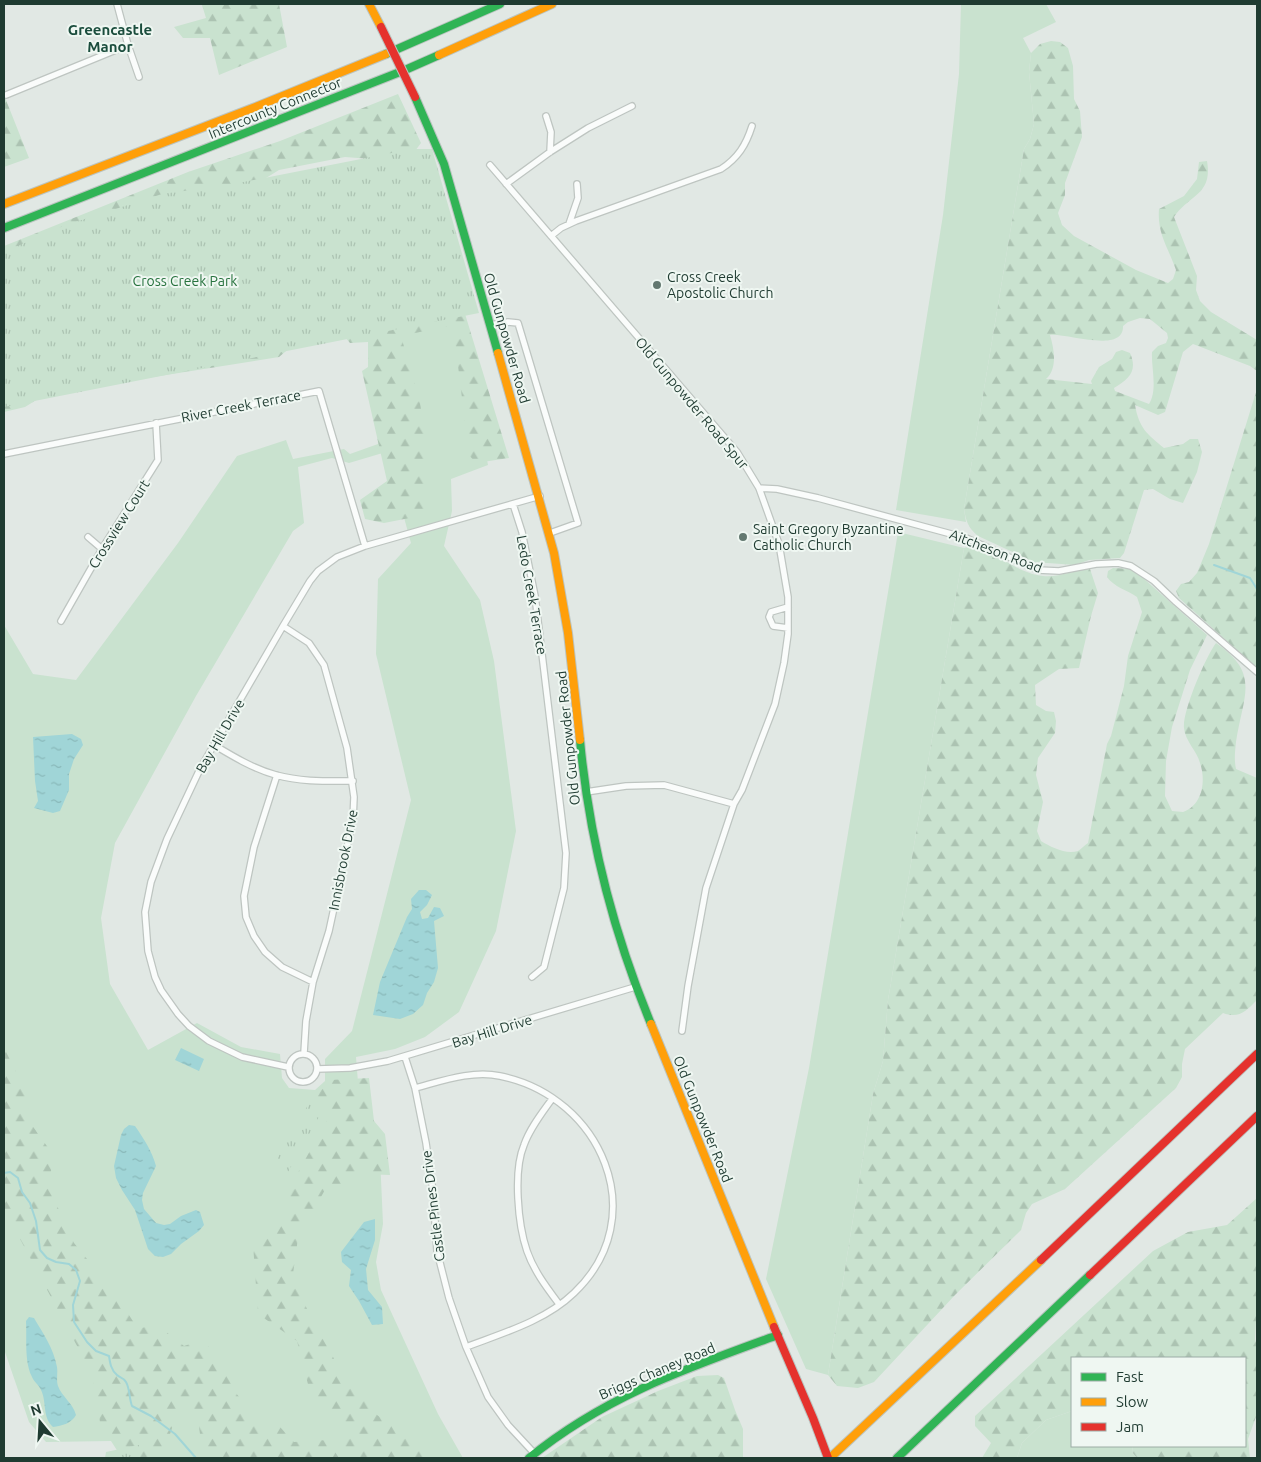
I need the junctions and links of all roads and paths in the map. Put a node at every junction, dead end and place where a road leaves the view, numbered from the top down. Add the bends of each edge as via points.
1 (117, 4) edge
2 (369, 4) edge
3 (500, 4) edge
4 (552, 4) edge
5 (128, 45) junction
6 (139, 77) dead end
7 (6, 95) dead end
8 (632, 106) dead end
9 (546, 116) dead end
10 (752, 126) dead end
11 (550, 152) junction
12 (490, 165) dead end
13 (506, 184) junction
14 (577, 184) dead end
15 (4, 204) edge
16 (569, 224) junction
17 (4, 228) edge
18 (551, 236) junction
19 (490, 325) junction
20 (156, 423) junction
21 (4, 454) edge
22 (759, 488) junction
23 (540, 496) junction
24 (514, 504) junction
25 (550, 533) junction
26 (88, 537) dead end
27 (366, 546) junction
28 (102, 550) junction
29 (788, 607) junction
30 (61, 621) dead end
31 (283, 626) junction
32 (788, 628) junction
33 (1257, 672) edge
34 (214, 745) junction
35 (277, 775) junction
36 (353, 781) junction
37 (586, 792) junction
38 (734, 804) junction
39 (532, 978) dead end
40 (313, 982) junction
41 (636, 987) junction
42 (682, 1031) dead end
43 (304, 1054) junction
44 (1257, 1054) edge
45 (405, 1057) junction
46 (288, 1067) junction
47 (317, 1069) junction
48 (415, 1088) junction
49 (552, 1099) junction
50 (1257, 1116) edge
51 (559, 1304) junction
52 (778, 1335) junction
53 (466, 1347) junction
54 (531, 1456) edge
55 (829, 1458) edge
56 (897, 1458) edge

1 - 5 street
2 - 19 main road, Old Gunpowder Road, bridge via 444,164
3 - 15 main road, Intercounty Connector via 299,89
4 - 17 main road, Intercounty Connector via 405,70
5 - 6 street
5 - 7 street
8 - 11 street
9 - 11 street via 551,132
10 - 16 street via 739,155 721,169
11 - 13 street
12 - 13 street, Old Gunpowder Road Spur
13 - 18 street, Old Gunpowder Road Spur
14 - 16 street via 578,198
16 - 18 street
18 - 22 street, Old Gunpowder Road Spur via 737,452
19 - 23 main road, Old Gunpowder Road
19 - 25 street via 518,324 578,523
20 - 21 street, River Creek Terrace
20 - 27 street, River Creek Terrace via 319,390
20 - 28 street, Crossview Court via 158,460
22 - 29 street, Old Gunpowder Road Spur via 779,544
22 - 33 street, Aitcheson Road via 828,500 966,538 1038,570 1059,571 1118,563 1131,566 1154,580
23 - 24 street, Bay Hill Drive
23 - 25 main road, Old Gunpowder Road
24 - 27 street, Bay Hill Drive
24 - 39 street, Ledo Creek Terrace via 535,596 566,854 564,888 544,967
25 - 37 main road, Old Gunpowder Road via 568,626
26 - 28 street
27 - 31 street, Bay Hill Drive via 337,556 318,571
28 - 30 street, Crossview Court
29 - 32 street, Old Gunpowder Road Spur
29 - 32 street via 771,612 769,617 772,626
31 - 34 street, Bay Hill Drive
31 - 36 street, Innisbrook Drive via 309,643 324,665
32 - 38 street, Old Gunpowder Road Spur via 775,704
34 - 35 street via 246,764
34 - 46 street, Bay Hill Drive via 167,839 146,898 144,924 151,964 168,1002 199,1035 242,1057
35 - 36 street
35 - 40 street via 254,847 244,896 246,917 264,952 282,967
36 - 40 street, Innisbrook Drive via 353,820 329,931
37 - 38 street via 664,785
37 - 41 main road, Old Gunpowder Road via 605,890
38 - 42 street, Old Gunpowder Road Spur via 706,888
40 - 43 street, Innisbrook Drive
41 - 45 street, Bay Hill Drive
41 - 52 main road, Old Gunpowder Road
43 - 46 street via 295,1056
43 - 47 street via 312,1057
44 - 55 main road
45 - 47 street, Bay Hill Drive via 367,1065
45 - 48 street, Castle Pines Drive
46 - 47 street via 291,1076 302,1082 311,1080
48 - 49 street via 450,1078 500,1075 528,1085
48 - 53 street, Castle Pines Drive via 431,1173 437,1252
49 - 51 street via 524,1145 517,1182 527,1250 540,1277
49 - 51 street via 574,1115 591,1135 607,1171 613,1195 612,1222 602,1256 574,1294
50 - 56 main road
51 - 53 street via 533,1320
52 - 54 main road, Briggs Chaney Road via 620,1398 550,1440
52 - 55 main road, Old Gunpowder Road
53 - 54 street, Castle Pines Drive via 488,1397

